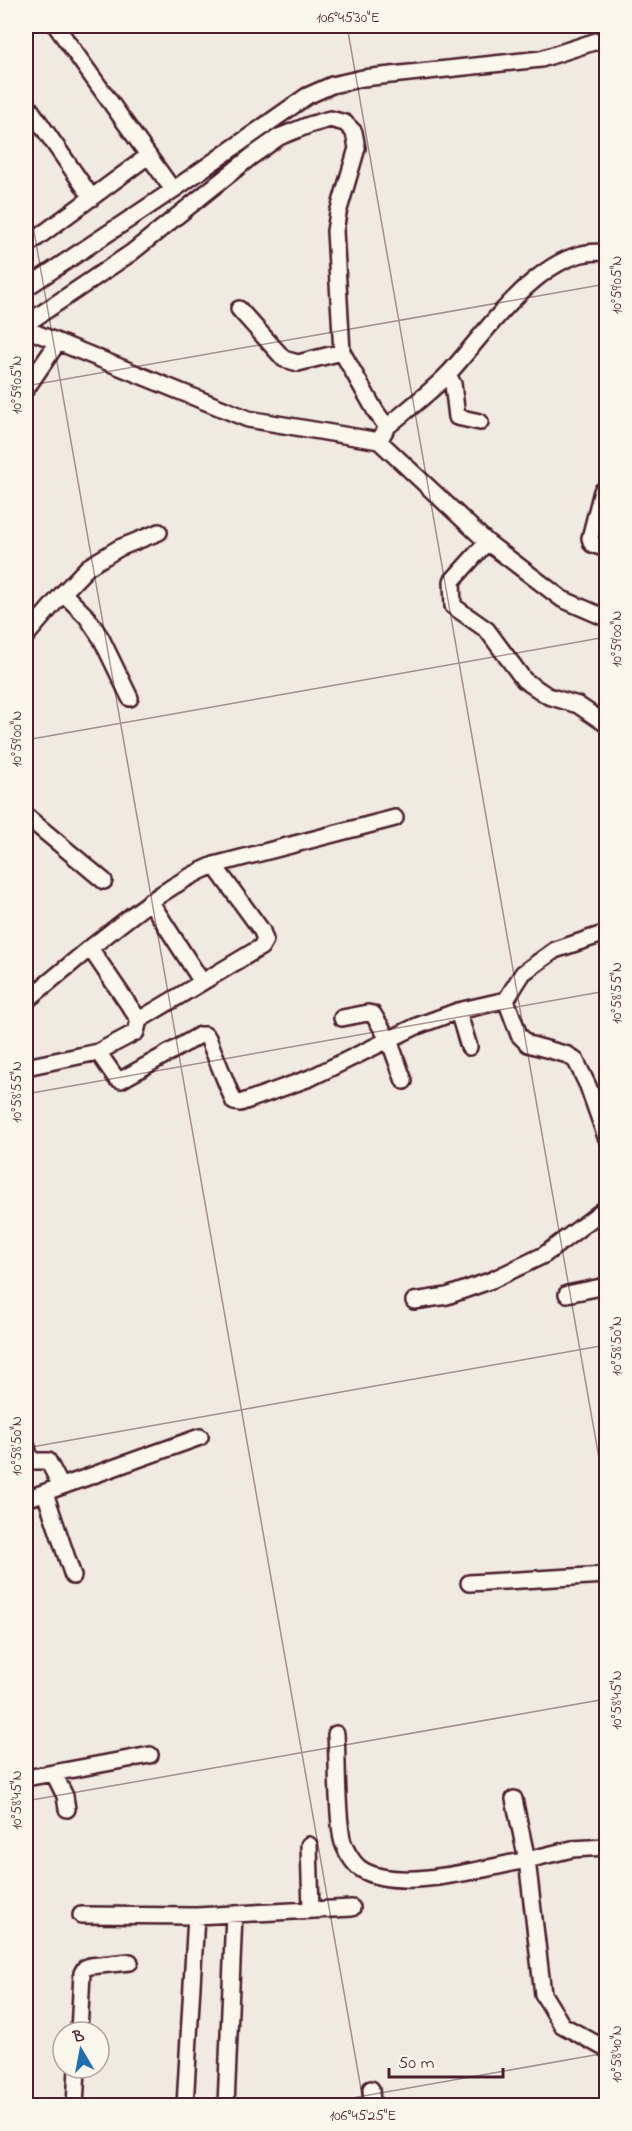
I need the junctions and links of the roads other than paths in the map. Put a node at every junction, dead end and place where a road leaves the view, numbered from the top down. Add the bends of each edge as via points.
1 (56, 26) edge
2 (606, 38) edge
3 (26, 103) edge
4 (148, 156) junction
5 (173, 190) junction
6 (92, 198) junction
7 (26, 246) edge
8 (606, 253) edge
9 (26, 288) edge
10 (239, 309) dead end
11 (26, 324) edge
12 (26, 329) edge
13 (58, 342) junction
14 (342, 352) junction
15 (447, 375) junction
16 (26, 389) edge
17 (480, 422) dead end
18 (387, 427) junction
19 (379, 441) junction
20 (602, 491) dead end
21 (159, 532) dead end
22 (487, 542) junction
23 (606, 549) edge
24 (63, 593) junction
25 (606, 618) edge
26 (26, 636) edge
27 (130, 698) dead end
28 (606, 724) edge
29 (26, 816) edge
30 (395, 818) dead end
31 (214, 865) junction
32 (104, 881) dead end
33 (150, 901) junction
34 (606, 933) edge
35 (90, 948) junction
36 (202, 982) junction
37 (506, 1000) junction
38 (26, 1001) edge
39 (458, 1011) junction
40 (342, 1018) dead end
41 (139, 1020) junction
42 (389, 1040) junction
43 (469, 1047) dead end
44 (98, 1052) junction
45 (26, 1067) edge
46 (404, 1081) dead end
47 (606, 1137) edge
48 (606, 1208) edge
49 (606, 1286) edge
50 (567, 1294) dead end
51 (414, 1301) dead end
52 (200, 1437) dead end
53 (26, 1444) edge
54 (61, 1486) junction
55 (45, 1493) junction
56 (26, 1499) edge
57 (606, 1575) edge
58 (73, 1576) dead end
59 (469, 1583) dead end
60 (336, 1734) dead end
61 (150, 1755) dead end
62 (54, 1774) junction
63 (26, 1778) edge
64 (514, 1799) dead end
65 (67, 1809) dead end
66 (309, 1845) dead end
67 (606, 1847) edge
68 (527, 1860) junction
69 (352, 1908) dead end
70 (310, 1910) junction
71 (234, 1914) junction
72 (81, 1915) dead end
73 (196, 1916) junction
74 (130, 1962) dead end
75 (80, 2020) edge
76 (606, 2049) edge
77 (76, 2080) edge
78 (371, 2089) dead end
79 (75, 2106) edge
80 (185, 2106) edge
81 (226, 2106) edge
82 (372, 2106) edge

1 - 4 street
2 - 5 street via 541,59 363,78 332,86 307,96
3 - 6 street
4 - 5 street
4 - 6 street
5 - 9 street
6 - 7 street
8 - 15 street via 573,255 536,278
10 - 14 street via 291,362
11 - 14 street via 131,253 279,137 330,119 345,123 354,132 357,148 335,231
12 - 13 street
13 - 16 street
13 - 19 street via 248,419
14 - 18 street
15 - 17 street via 453,384 457,417
15 - 18 street
18 - 19 street
19 - 22 street
20 - 23 street via 590,537 592,544
21 - 24 street via 119,548 88,567
22 - 25 street via 562,599
22 - 28 street via 452,581 453,606 487,630 525,680 548,696 578,705
24 - 26 street
24 - 27 street via 87,616
29 - 32 street
30 - 31 street
31 - 33 street
31 - 36 street via 265,940 261,947
33 - 35 street
33 - 36 street
34 - 37 street via 555,950 523,973
35 - 38 street
35 - 41 street
36 - 41 street
37 - 39 street
37 - 47 street via 519,1035 528,1044 576,1061
39 - 42 street
39 - 43 street
40 - 42 street via 373,1014
41 - 44 street via 136,1032
42 - 44 street via 310,1078 237,1104 205,1035 121,1080
42 - 46 street
44 - 45 street
48 - 51 street via 544,1255 447,1296
49 - 50 street
52 - 54 street
53 - 54 street via 31,1461 48,1461
54 - 55 street
55 - 56 street
55 - 58 street
57 - 59 street
60 - 68 street via 342,1838 359,1868 406,1881
61 - 62 street
62 - 63 street
62 - 65 street
64 - 68 street
66 - 70 street
67 - 68 street via 572,1849
68 - 76 street via 543,1994 562,2025
69 - 70 street
70 - 71 street
71 - 73 street
71 - 81 street
72 - 73 street
73 - 80 street
74 - 75 street via 85,1968
77 - 79 street
78 - 82 street

